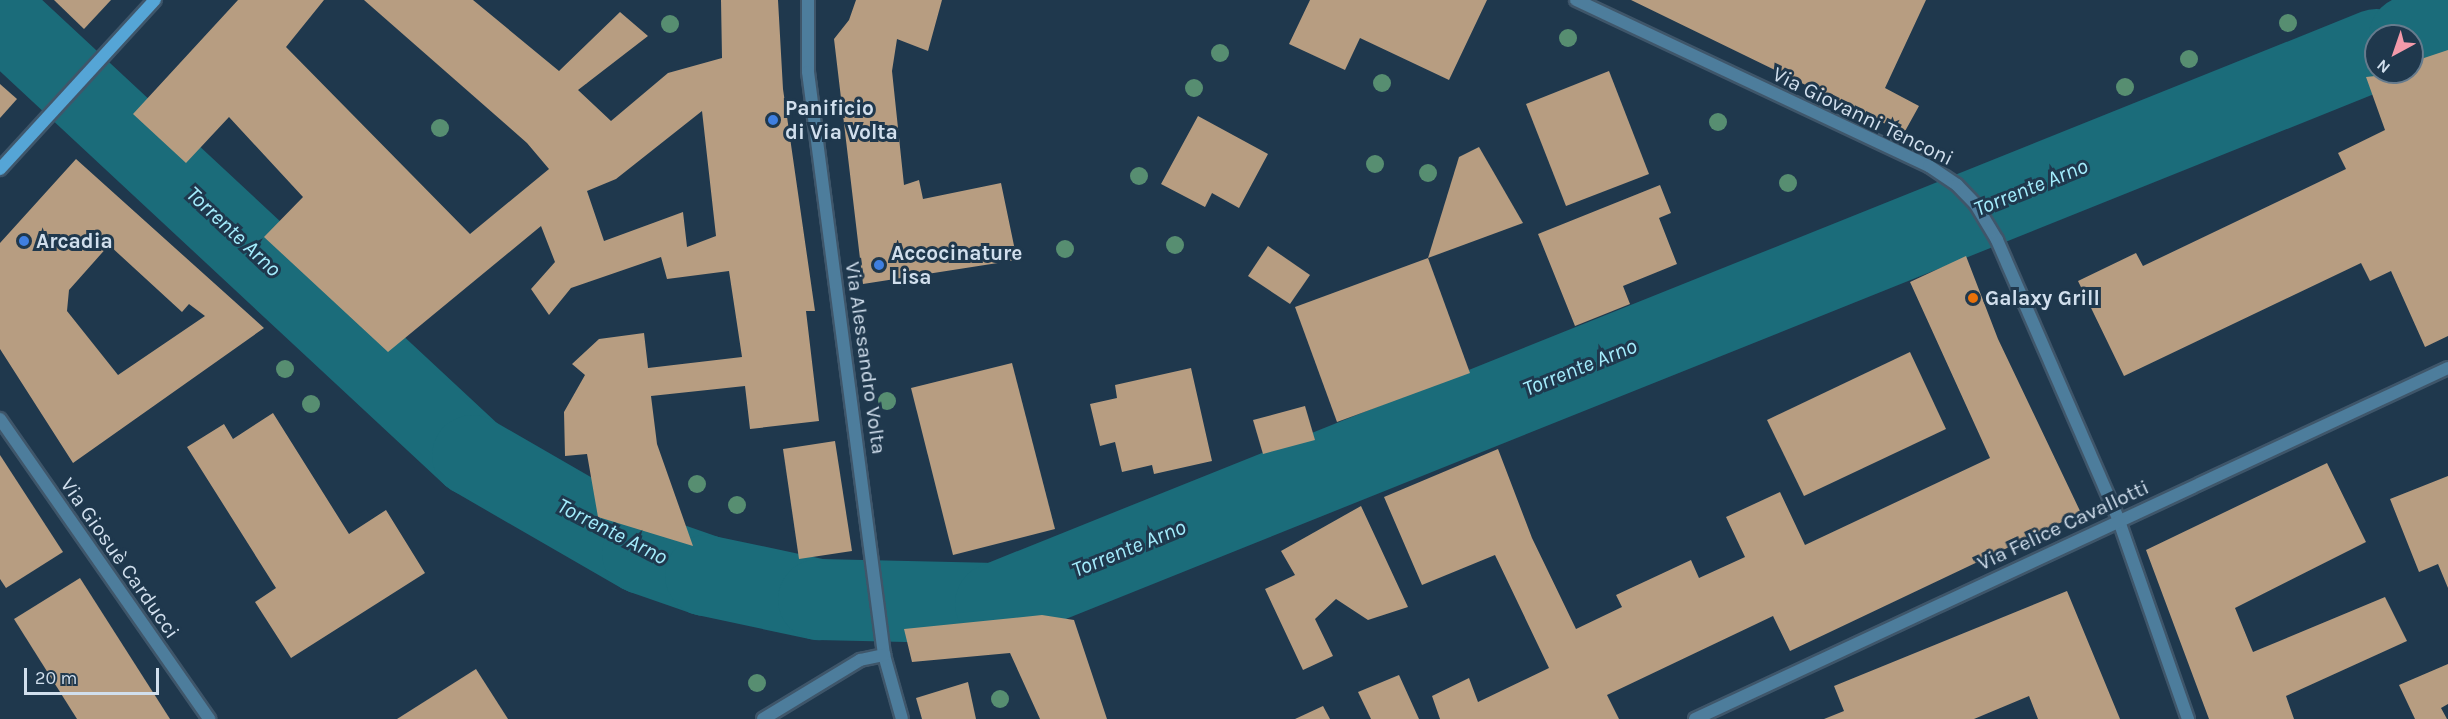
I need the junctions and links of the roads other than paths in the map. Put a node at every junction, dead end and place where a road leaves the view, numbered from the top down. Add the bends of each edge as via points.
1 (155, 0) edge
2 (808, 0) edge
3 (1576, 0) edge
4 (0, 169) edge
5 (2448, 368) edge
6 (0, 420) edge
7 (2119, 521) junction
8 (884, 655) junction
9 (209, 719) edge
10 (763, 719) edge
11 (902, 719) edge
12 (1695, 719) edge
13 (2188, 719) edge

1 - 4 street
2 - 8 street, Via Alessandro Volta via 808,72
3 - 7 street, Via Giovanni Tenconi via 1929,166 1958,185 1997,240
5 - 7 street, Via Felice Cavallotti
6 - 9 street, Via Giosuè Carducci
7 - 12 street, Via Felice Cavallotti
7 - 13 street, Via Giovanni Tenconi
8 - 10 street via 860,660
8 - 11 street, Via Alessandro Volta

